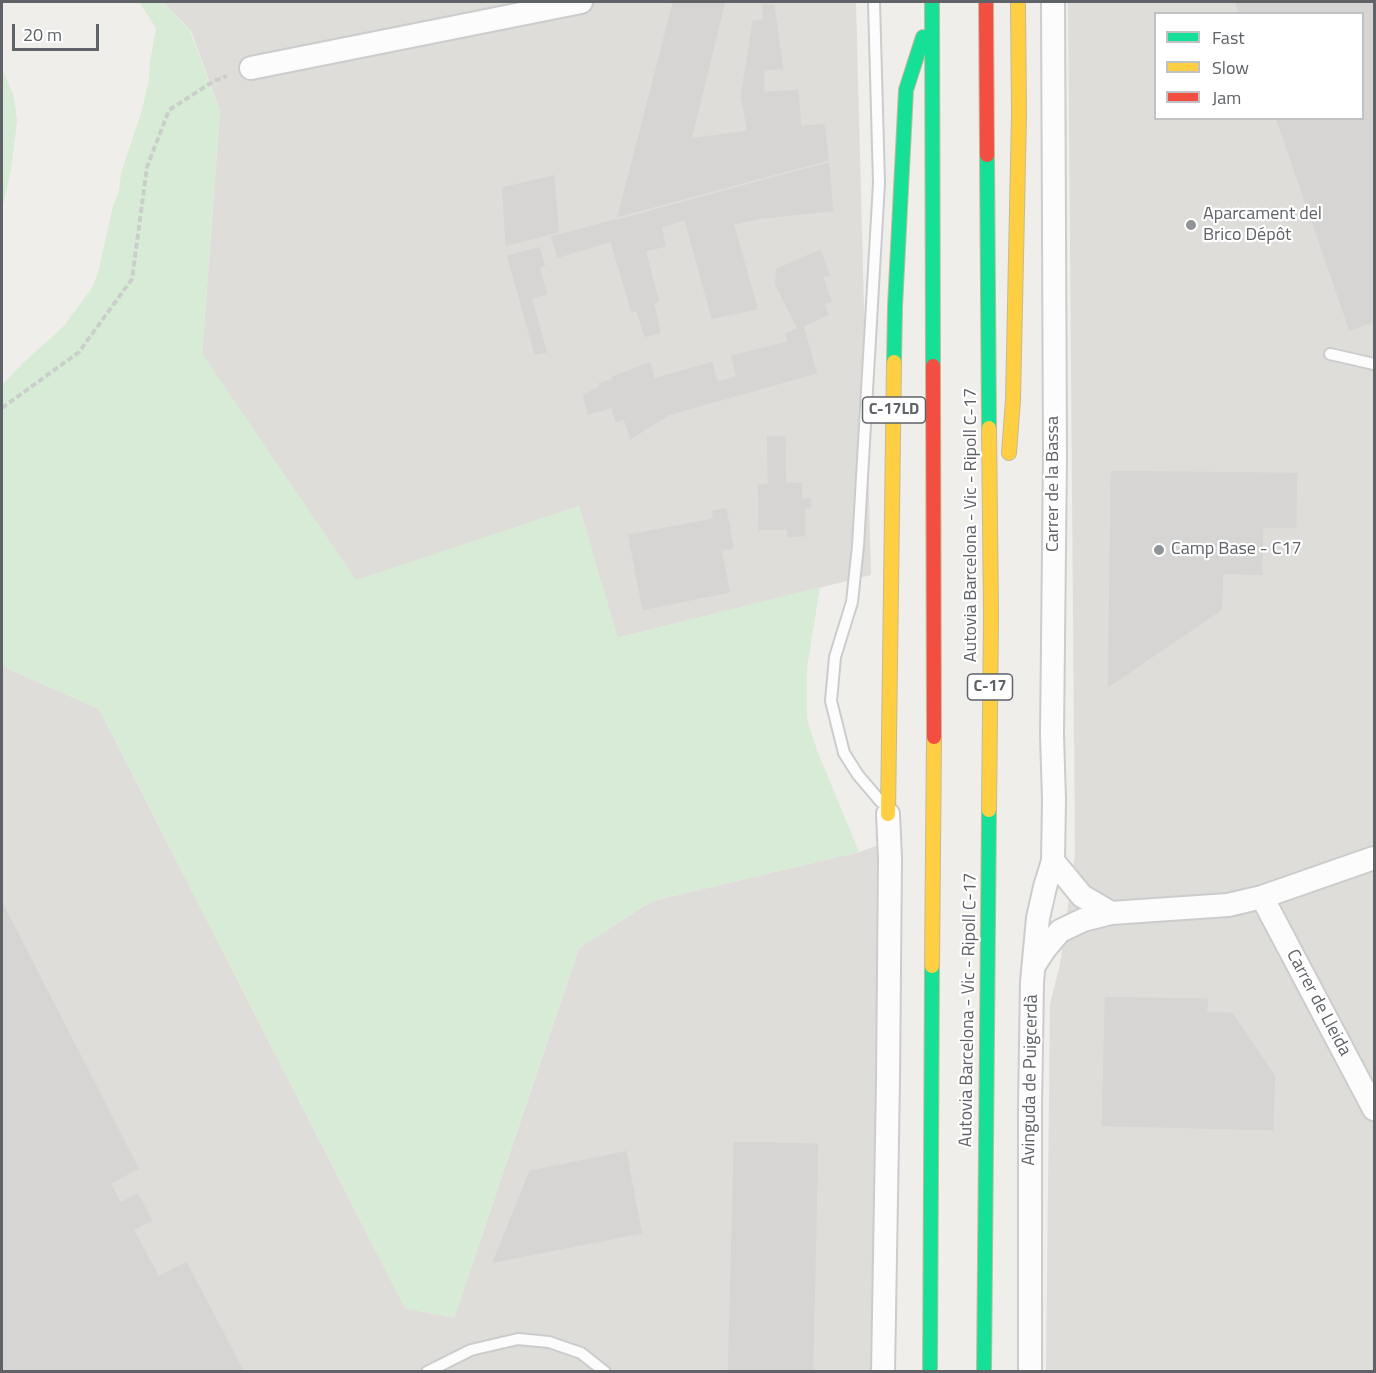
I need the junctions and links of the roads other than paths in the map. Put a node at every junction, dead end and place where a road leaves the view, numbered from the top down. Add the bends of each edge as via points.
1 (581, 2) edge
2 (874, 2) edge
3 (986, 2) edge
4 (1018, 2) edge
5 (1053, 2) edge
6 (932, 6) edge
7 (251, 68) road end
8 (1330, 354) dead end
9 (1374, 364) edge
10 (1008, 467) dead end
11 (1004, 533) dead end
12 (991, 616) junction
13 (888, 814) junction
14 (1374, 858) edge
15 (1053, 861) junction
16 (1262, 897) junction
17 (1111, 913) junction
18 (1034, 965) junction
19 (1374, 1109) edge
20 (427, 1371) edge
21 (605, 1371) edge
22 (883, 1371) edge
23 (930, 1371) edge
24 (984, 1371) edge
25 (1030, 1371) edge

1 - 7 street
2 - 13 lane via 879,183 858,534 852,602 835,657 831,701 844,753
3 - 12 highway, Autovia Barcelona - Vic - Ripoll C-17 / C-17
4 - 10 highway via 1013,400
5 - 15 street, Carrer de la Bassa
6 - 13 highway, C-17LD via 906,90 895,307
6 - 23 highway, Autovia Barcelona - Vic - Ripoll C-17
8 - 9 lane
11 - 12 highway
12 - 24 highway, Autovia Barcelona - Vic - Ripoll C-17 / C-17
13 - 22 street, C-17LD
14 - 16 street
15 - 17 street via 1082,896
15 - 18 street, Carrer de la Bassa via 1038,918
16 - 17 street via 1228,905
16 - 19 street, Carrer de Lleida
17 - 18 street via 1083,920 1060,932
18 - 25 street, Avinguda de Puigcerdà
20 - 21 lane via 471,1350 518,1339 549,1342 581,1353

